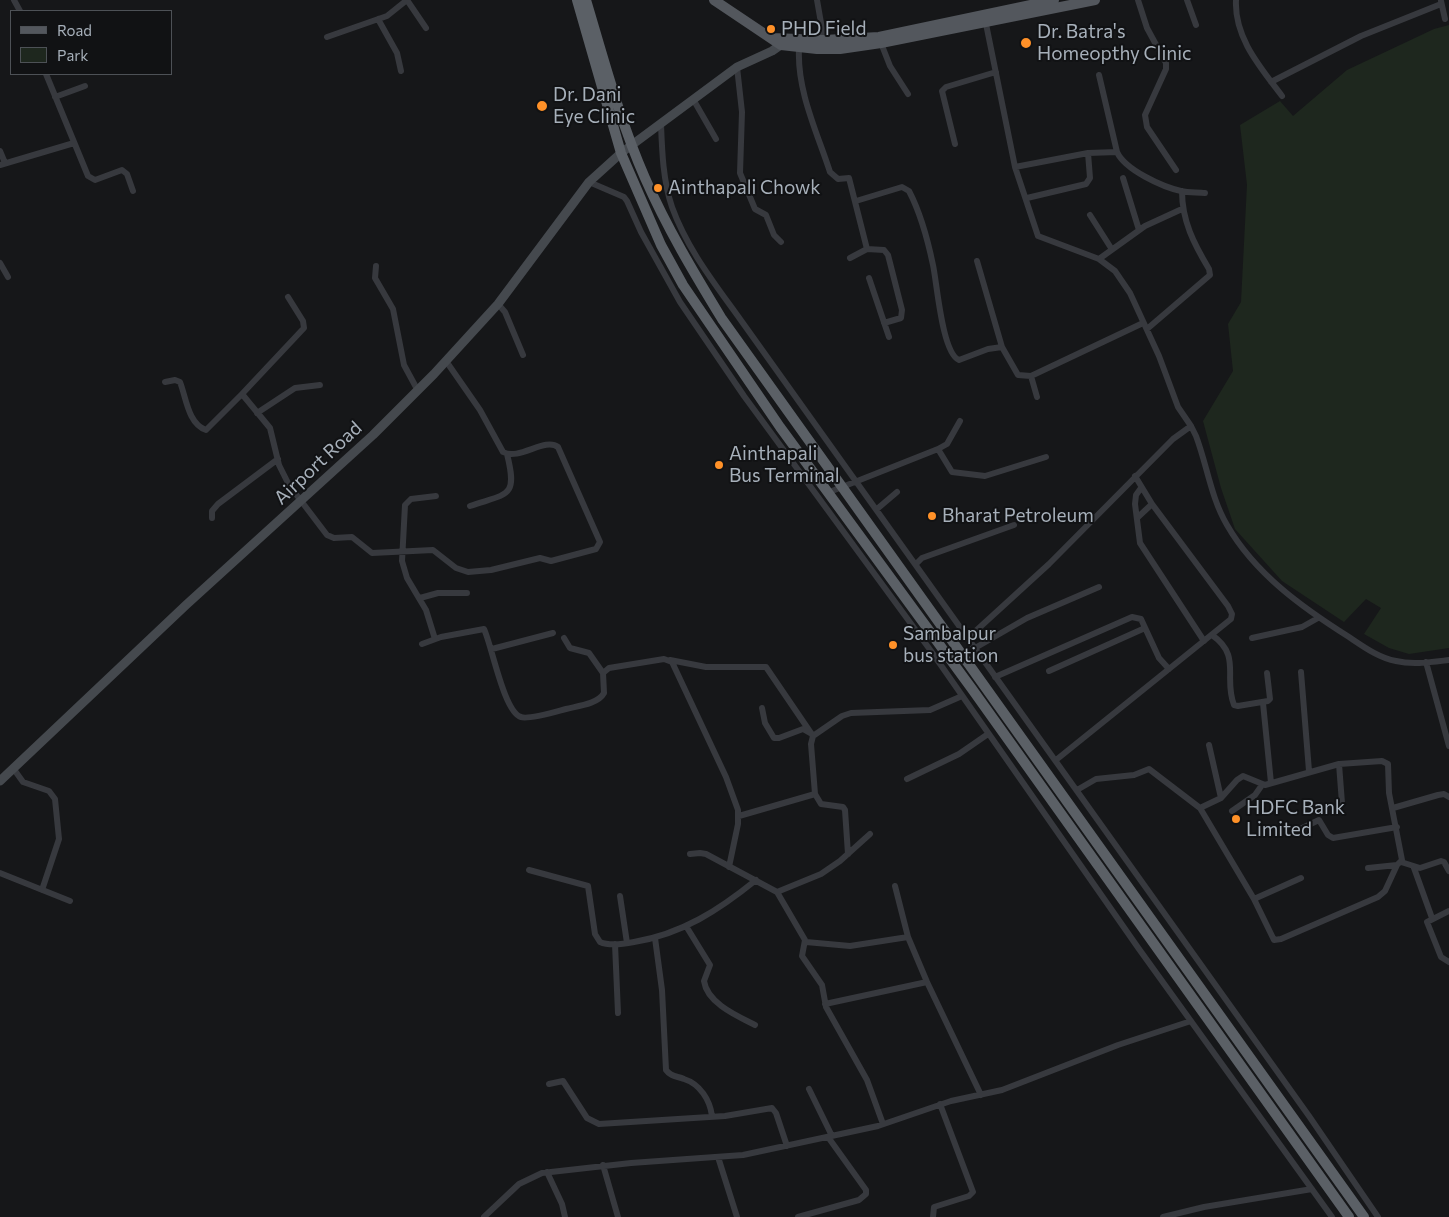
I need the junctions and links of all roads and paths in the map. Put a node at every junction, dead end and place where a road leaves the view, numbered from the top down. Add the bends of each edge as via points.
1 (407, 0) edge
2 (576, 0) edge
3 (586, 0) edge
4 (714, 0) edge
5 (817, 0) edge
6 (1054, 0) edge
7 (1095, 0) edge
8 (1138, 0) edge
9 (1187, 0) edge
10 (1236, 0) edge
11 (1441, 2) edge
12 (378, 19) junction
13 (985, 19) junction
14 (1444, 19) dead end
15 (1196, 24) dead end
16 (426, 28) dead end
17 (327, 37) dead end
18 (824, 40) junction
19 (786, 42) junction
20 (881, 43) junction
21 (799, 49) junction
22 (737, 67) junction
23 (401, 71) dead end
24 (996, 72) junction
25 (46, 75) edge
26 (1099, 75) dead end
27 (1271, 82) junction
28 (85, 86) dead end
29 (908, 94) dead end
30 (1282, 96) dead end
31 (55, 97) junction
32 (693, 99) junction
33 (661, 124) junction
34 (716, 139) dead end
35 (74, 143) junction
36 (954, 144) dead end
37 (632, 145) junction
38 (0, 151) edge
39 (1117, 152) junction
40 (621, 153) junction
41 (1088, 153) junction
42 (3, 164) edge
43 (1015, 167) junction
44 (1176, 170) dead end
45 (1123, 178) dead end
46 (589, 182) junction
47 (133, 191) dead end
48 (1182, 191) junction
49 (1206, 193) dead end
50 (1027, 198) junction
51 (856, 201) junction
52 (1182, 209) junction
53 (1090, 215) dead end
54 (1139, 230) junction
55 (782, 242) dead end
56 (1111, 248) junction
57 (867, 249) junction
58 (850, 258) dead end
59 (1099, 259) junction
60 (977, 261) dead end
61 (0, 263) edge
62 (376, 266) dead end
63 (8, 277) dead end
64 (869, 278) dead end
65 (288, 297) dead end
66 (498, 304) junction
67 (884, 323) junction
68 (1145, 326) junction
69 (889, 336) dead end
70 (1002, 347) junction
71 (523, 355) dead end
72 (446, 361) junction
73 (1030, 376) junction
74 (165, 382) dead end
75 (320, 384) dead end
76 (417, 389) junction
77 (244, 397) junction
78 (1037, 397) dead end
79 (257, 413) junction
80 (960, 421) dead end
81 (1191, 426) junction
82 (938, 449) junction
83 (507, 454) junction
84 (1046, 456) dead end
85 (278, 459) junction
86 (1135, 476) junction
87 (856, 481) junction
88 (842, 488) junction
89 (1141, 488) junction
90 (897, 492) dead end
91 (829, 493) junction
92 (436, 496) dead end
93 (817, 496) junction
94 (300, 500) junction
95 (1152, 504) junction
96 (470, 506) dead end
97 (877, 509) junction
98 (212, 518) dead end
99 (1137, 518) junction
100 (1014, 525) dead end
101 (401, 551) junction
102 (916, 564) junction
103 (1099, 587) dead end
104 (467, 593) dead end
105 (420, 598) junction
106 (1318, 618) junction
107 (1145, 628) junction
108 (553, 633) dead end
109 (1212, 635) junction
110 (564, 638) dead end
111 (968, 638) junction
112 (1252, 638) dead end
113 (435, 639) junction
114 (1204, 641) junction
115 (422, 644) dead end
116 (975, 648) junction
117 (492, 649) junction
118 (670, 660) junction
119 (1449, 660) edge
120 (1426, 662) junction
121 (1169, 669) junction
122 (1049, 671) dead end
123 (1267, 672) dead end
124 (1301, 672) dead end
125 (603, 674) junction
126 (995, 677) junction
127 (962, 696) junction
128 (1263, 703) junction
129 (762, 708) dead end
130 (988, 734) junction
131 (813, 736) junction
132 (1209, 745) dead end
133 (1449, 746) edge
134 (1056, 760) junction
135 (1340, 764) junction
136 (13, 768) junction
137 (1309, 771) junction
138 (906, 779) dead end
139 (0, 781) edge
140 (1271, 783) junction
141 (1262, 785) junction
142 (1077, 790) junction
143 (815, 794) junction
144 (1449, 796) edge
145 (1221, 798) junction
146 (1342, 803) dead end
147 (1200, 808) junction
148 (1393, 808) junction
149 (1232, 811) dead end
150 (739, 816) junction
151 (1397, 827) junction
152 (1298, 830) dead end
153 (870, 834) dead end
154 (690, 854) dead end
155 (848, 854) junction
156 (1399, 863) junction
157 (729, 866) junction
158 (1368, 868) dead end
159 (1414, 868) junction
160 (529, 870) dead end
161 (1449, 871) edge
162 (0, 873) edge
163 (1301, 878) dead end
164 (756, 880) junction
165 (896, 886) dead end
166 (42, 890) junction
167 (777, 892) junction
168 (620, 896) dead end
169 (1254, 899) junction
170 (70, 901) dead end
171 (1449, 911) edge
172 (1432, 918) junction
173 (686, 926) junction
174 (908, 937) junction
175 (656, 938) junction
176 (806, 942) junction
177 (627, 943) junction
178 (614, 944) junction
179 (1449, 962) edge
180 (926, 982) junction
181 (825, 1004) junction
182 (618, 1013) dead end
183 (1191, 1022) junction
184 (755, 1025) dead end
185 (549, 1084) dead end
186 (810, 1089) dead end
187 (981, 1095) junction
188 (940, 1104) junction
189 (712, 1116) junction
190 (883, 1124) junction
191 (830, 1136) junction
192 (787, 1146) junction
193 (718, 1157) junction
194 (604, 1166) junction
195 (547, 1172) junction
196 (1312, 1190) junction
197 (484, 1217) edge
198 (565, 1217) edge
199 (618, 1217) edge
200 (737, 1217) edge
201 (798, 1217) edge
202 (933, 1217) edge
203 (1163, 1217) edge
204 (1332, 1217) edge
205 (1349, 1217) edge
206 (1364, 1217) edge
207 (1378, 1217) edge

1 - 12 street
1 - 16 street
2 - 40 highway
3 - 37 highway
4 - 19 main road via 770,38
5 - 18 street
6 - 13 main road
7 - 13 main road
8 - 44 street via 1147,28 1166,63 1144,114 1147,127
9 - 15 street
10 - 27 street via 1239,30 1244,42
11 - 14 street
11 - 27 street via 1361,36
12 - 17 street
12 - 23 street via 397,53
13 - 18 main road via 879,37
13 - 20 main road
13 - 24 street
18 - 19 main road
19 - 21 main road
19 - 22 main road, Airport Road
20 - 21 main road via 840,49
20 - 29 street via 890,66
21 - 51 street via 801,87 830,172 838,180 849,178
22 - 32 main road, Airport Road
22 - 55 street via 742,112 740,173 756,209 766,215 774,235
24 - 36 street via 942,91
24 - 43 street
25 - 31 street
26 - 39 street
27 - 30 street
28 - 31 street
31 - 35 street
32 - 33 main road, Airport Road
32 - 34 street
33 - 37 main road, Airport Road
33 - 87 street via 662,159 672,206 688,244
35 - 42 street
35 - 47 street via 91,180 122,170 127,174
37 - 40 main road, Airport Road
37 - 88 highway via 674,240 707,295
38 - 42 street
39 - 41 street
39 - 48 street via 1144,176
40 - 46 main road, Airport Road
40 - 91 highway via 661,245 683,285
41 - 43 street
41 - 50 street via 1090,178 1086,184
43 - 50 street
45 - 54 street
46 - 66 main road, Airport Road
46 - 93 street via 627,201 680,302
48 - 49 street
48 - 52 street
50 - 59 street via 1038,236
51 - 57 street
51 - 70 street via 902,187 909,191 934,265 938,308 951,354 959,360
52 - 54 street
52 - 68 street via 1210,276
53 - 56 street
54 - 56 street
56 - 59 street
57 - 58 street
57 - 67 street via 884,250 888,255 902,310 901,318
59 - 68 street via 1115,272 1130,293
60 - 70 street
61 - 63 street
62 - 76 street via 375,278 393,310 404,365
64 - 67 street
65 - 77 street via 304,328
66 - 71 street via 505,312
66 - 72 main road, Airport Road
67 - 69 street
68 - 73 street
68 - 81 street via 1178,407
70 - 73 street via 1018,376
72 - 76 main road, Airport Road
72 - 83 street
73 - 78 street
74 - 77 street via 180,382 189,410 200,427 206,430
75 - 79 street via 295,388
76 - 94 main road, Airport Road
77 - 79 street
79 - 85 street via 270,428
80 - 82 street via 947,444
81 - 86 street
81 - 106 street via 1220,512 1233,535 1279,588
82 - 84 street via 952,472 985,476
82 - 87 street
83 - 96 street via 513,478 510,489
83 - 101 street via 551,444 558,447 600,546 552,561 540,558 468,572 456,568 433,550
85 - 94 street via 283,476
85 - 98 street via 218,504 212,511
86 - 89 street
86 - 111 street via 1049,564
87 - 88 street
87 - 97 street
88 - 91 street
88 - 206 highway
89 - 95 street
89 - 99 street via 1136,495
90 - 97 street
91 - 93 street
91 - 205 highway
92 - 101 street via 411,499 404,505
93 - 127 street
94 - 101 street via 331,537 352,537 372,553
94 - 136 main road, Airport Road
95 - 99 street
95 - 109 street via 1232,614 1226,625
97 - 102 street
99 - 114 street via 1140,543 1145,553
100 - 102 street via 922,558
101 - 105 street via 407,578
102 - 111 street
103 - 116 street via 1027,618
104 - 105 street via 438,593
105 - 113 street
106 - 112 street via 1302,627
106 - 120 street via 1382,657 1396,662
107 - 121 street via 1159,658
107 - 122 street
107 - 126 street via 1141,619 1132,617
108 - 117 street
109 - 114 street
109 - 128 street via 1224,643 1228,652 1234,704
110 - 125 street via 570,648 589,653
111 - 116 street
113 - 115 street
113 - 117 street via 484,629
114 - 121 street
116 - 126 street
117 - 125 street via 506,696 521,717 564,710 597,700 604,693
118 - 125 street via 614,667
118 - 131 street via 706,667 766,667
118 - 150 street via 726,777
119 - 120 street
120 - 133 street
121 - 134 street
123 - 128 street via 1270,699
124 - 137 street
126 - 134 street
127 - 130 street
127 - 131 street via 930,710 851,713
128 - 140 street
129 - 131 street via 765,723 774,738 803,729
130 - 138 street via 959,754
130 - 183 street
131 - 143 street
132 - 145 street
134 - 142 street
135 - 137 street
135 - 146 street
135 - 148 street via 1387,762
136 - 139 main road, Airport Road
136 - 166 street via 23,782 49,791 55,799 59,839
137 - 140 street
140 - 141 street
141 - 145 street via 1243,776
141 - 149 street via 1255,795
142 - 147 street via 1096,779 1129,776 1149,769
142 - 207 street
143 - 150 street
143 - 155 street via 821,804 845,810
144 - 148 street via 1438,795
145 - 147 street
147 - 169 street
148 - 151 street
150 - 157 street
151 - 152 street via 1333,838 1328,836 1320,820
151 - 156 street via 1402,857
153 - 155 street
154 - 157 street via 706,854
155 - 167 street via 821,874
156 - 158 street
156 - 159 street
156 - 169 street via 1385,891 1378,897 1277,940 1271,937
157 - 164 street
159 - 161 street via 1441,861
159 - 172 street
160 - 178 street via 588,886 595,934 600,942
162 - 166 street
163 - 169 street
164 - 167 street
164 - 173 street via 719,909
165 - 174 street
166 - 170 street
167 - 176 street
168 - 177 street
171 - 172 street
172 - 179 street via 1427,922 1428,926 1441,957
173 - 175 street
173 - 184 street via 710,965 704,981 707,990 727,1010
174 - 176 street via 858,945
174 - 180 street
175 - 177 street
175 - 189 street via 666,1070 691,1081 702,1091
176 - 181 street via 802,956 822,985
177 - 178 street
178 - 182 street
180 - 181 street
180 - 187 street
181 - 190 street via 867,1080
183 - 187 street via 1118,1044 1002,1090
183 - 196 street
185 - 189 street via 564,1081 594,1124
186 - 191 street
187 - 188 street
188 - 190 street
188 - 202 street via 973,1192 934,1207
189 - 192 street via 772,1108
190 - 191 street
191 - 192 street
191 - 201 street via 866,1194 859,1200
192 - 193 street
193 - 194 street
193 - 200 street
194 - 195 street
194 - 199 street
195 - 197 street via 519,1184
195 - 198 street
196 - 203 street via 1204,1207
196 - 204 street

